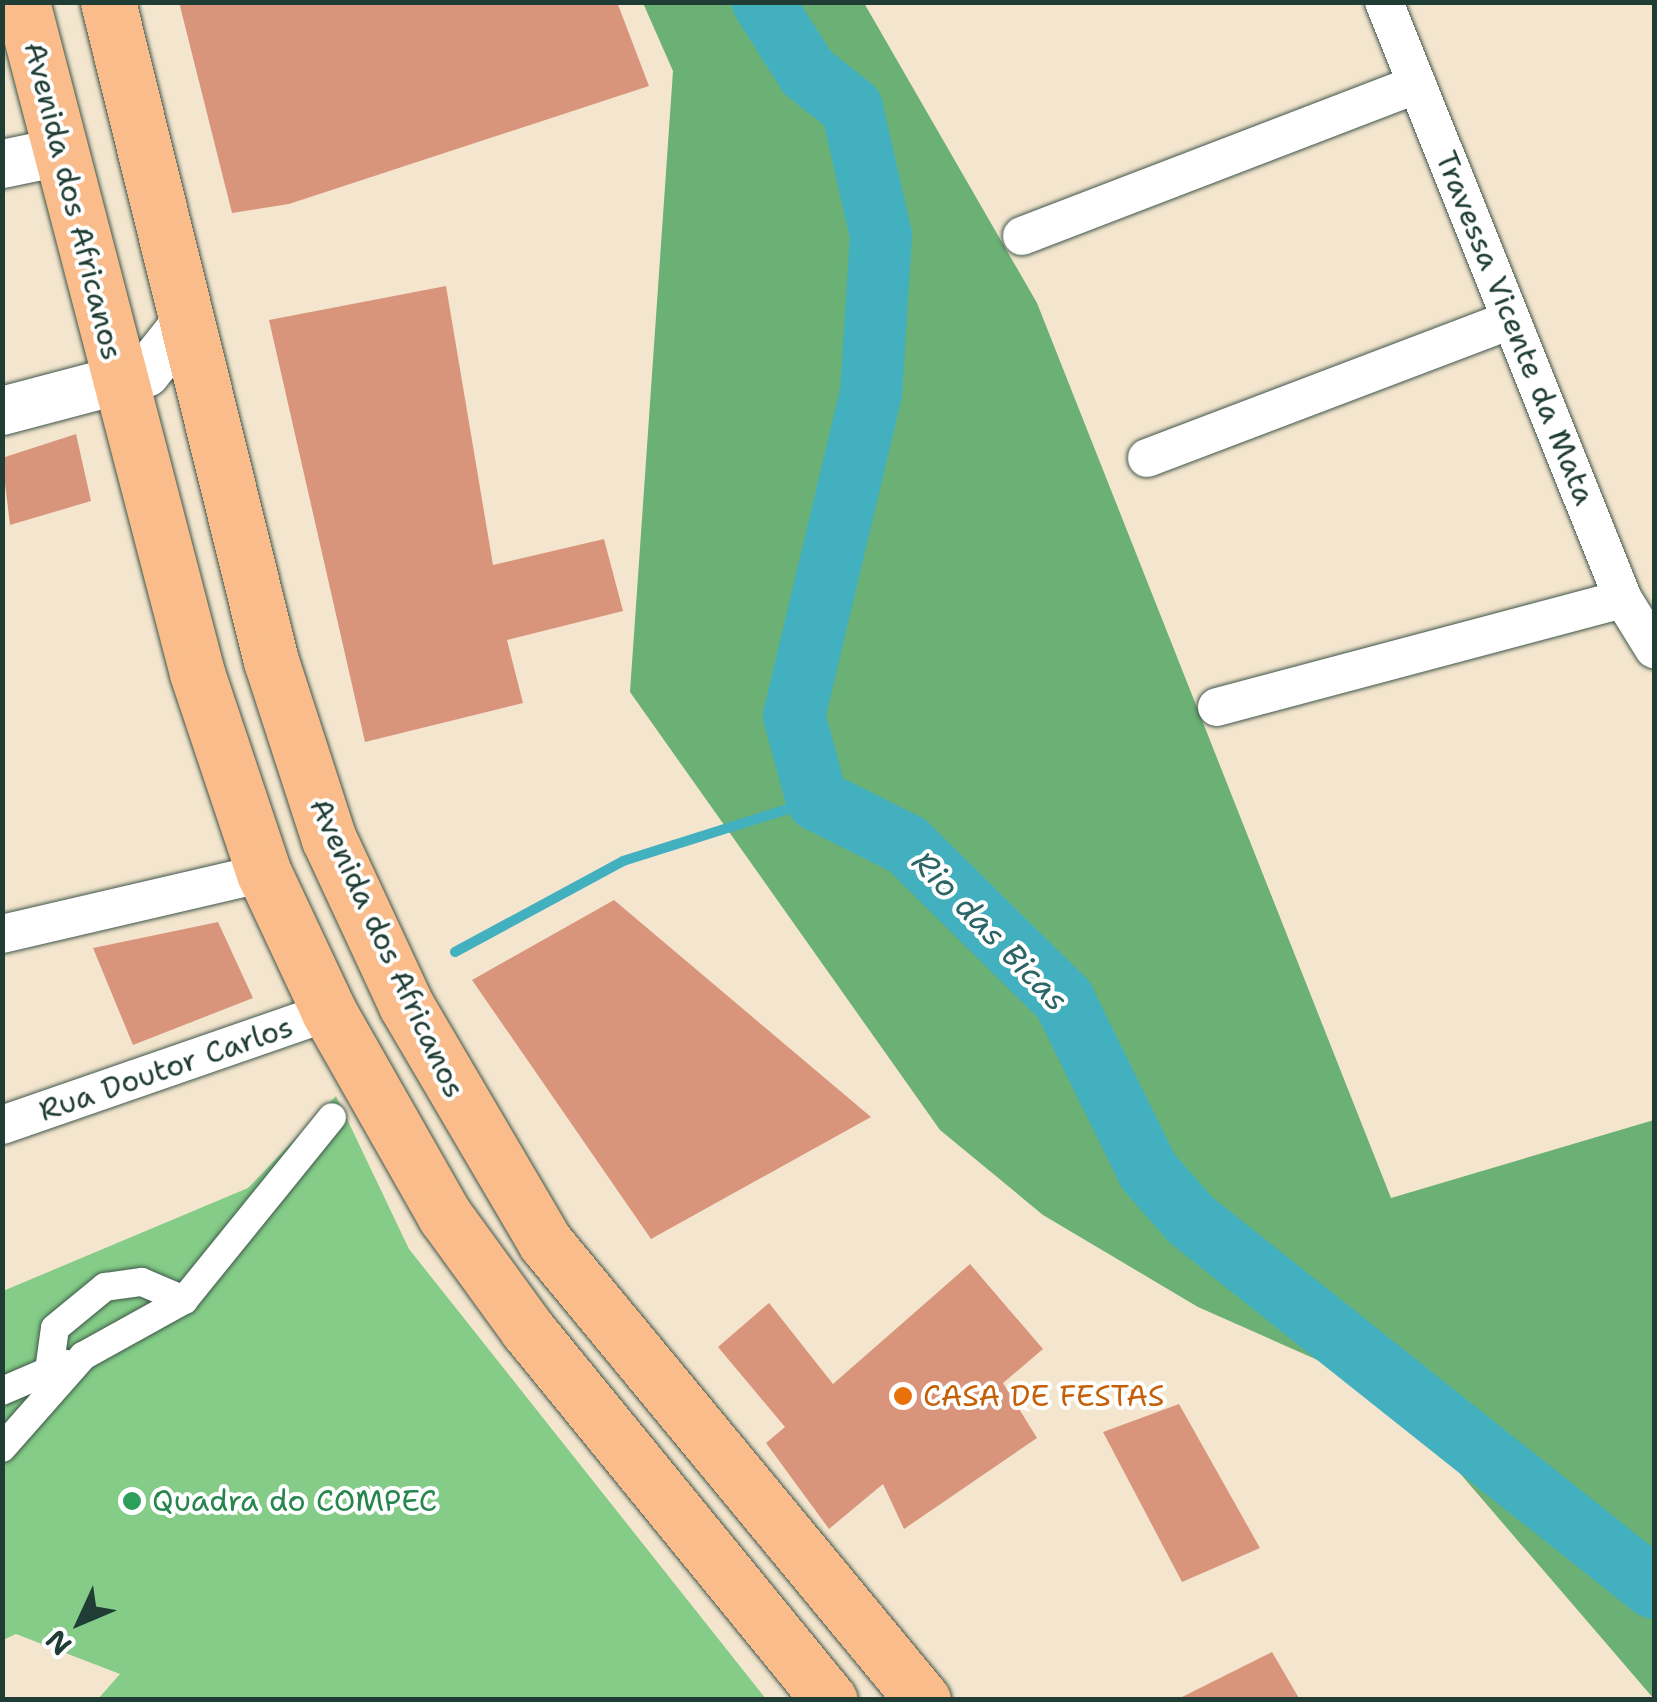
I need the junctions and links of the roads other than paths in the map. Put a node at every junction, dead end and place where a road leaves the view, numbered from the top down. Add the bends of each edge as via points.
1 (22, 2) edge
2 (108, 2) edge
3 (1384, 2) edge
4 (1417, 84) junction
5 (60, 152) junction
6 (2, 164) edge
7 (1022, 236) dead end
8 (1511, 320) junction
9 (184, 324) junction
10 (119, 383) junction
11 (2, 411) edge
12 (1148, 458) dead end
13 (1623, 600) junction
14 (1654, 649) edge
15 (1216, 707) dead end
16 (264, 873) junction
17 (2, 934) edge
18 (329, 1012) junction
19 (332, 1117) dead end
20 (3, 1121) edge
21 (184, 1300) junction
22 (83, 1356) junction
23 (48, 1371) junction
24 (2, 1391) edge
25 (2, 1448) edge
26 (830, 1700) edge
27 (923, 1700) edge

1 - 5 main road, Avenida dos Africanos
2 - 9 main road, Avenida dos Africanos
3 - 4 street, Travessa Vicente da Mata
4 - 7 street
4 - 8 street, Travessa Vicente da Mata
5 - 6 street
5 - 10 main road, Avenida dos Africanos
8 - 12 street
8 - 13 street, Travessa Vicente da Mata
9 - 10 street via 146,374
9 - 27 main road, Avenida dos Africanos via 271,661 329,840 471,1128 544,1242
10 - 11 street
10 - 16 main road, Avenida dos Africanos via 198,673
13 - 14 street, Travessa Vicente da Mata
13 - 15 street
16 - 17 street
16 - 18 main road, Avenida dos Africanos
18 - 20 street, Rua Doutor Carlos
18 - 26 main road, Avenida dos Africanos via 445,1216 527,1329
19 - 21 street
21 - 22 street
21 - 23 street via 142,1282 106,1287 55,1328
22 - 23 street
22 - 25 street
23 - 24 street

